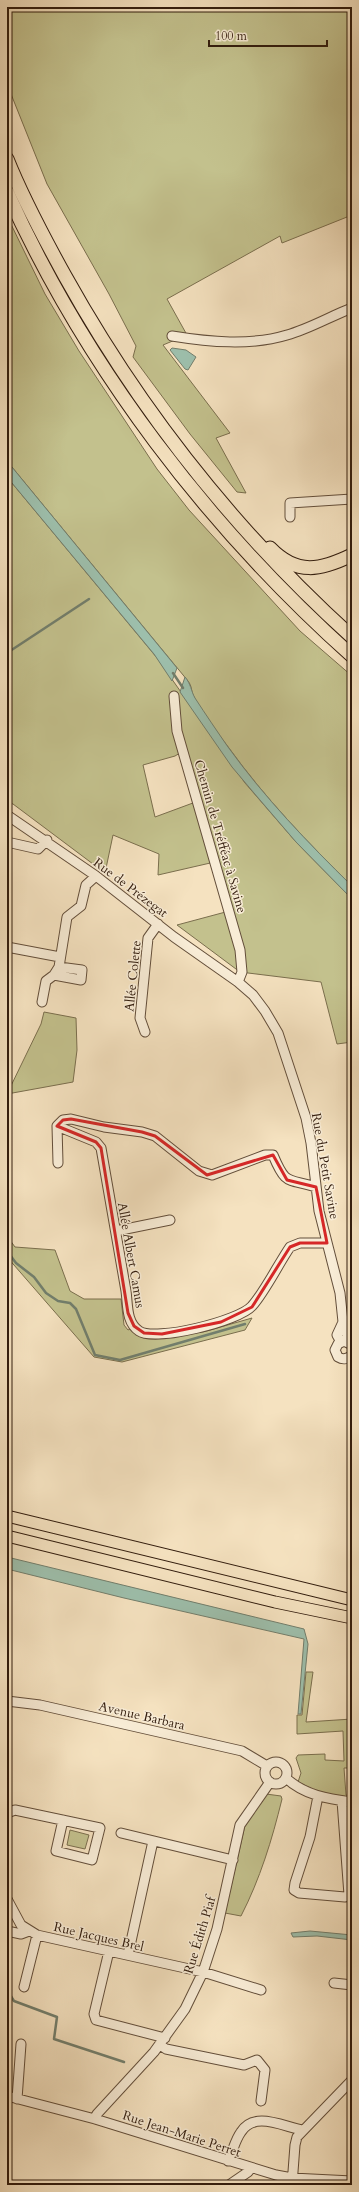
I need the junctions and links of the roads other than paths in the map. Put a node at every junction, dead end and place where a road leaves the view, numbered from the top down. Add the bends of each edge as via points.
1 (7, 159) edge
2 (7, 192) edge
3 (352, 308) edge
4 (172, 336) dead end
5 (212, 491) junction
6 (352, 499) edge
7 (290, 517) dead end
8 (352, 555) edge
9 (352, 637) edge
10 (352, 656) edge
11 (174, 696) dead end
12 (7, 815) edge
13 (47, 840) junction
14 (7, 842) edge
15 (96, 876) junction
16 (158, 924) junction
17 (7, 947) edge
18 (60, 957) junction
19 (238, 982) junction
20 (42, 1002) dead end
21 (145, 1032) dead end
22 (57, 1126) junction
23 (58, 1163) dead end
24 (316, 1188) junction
25 (170, 1220) dead end
26 (116, 1231) junction
27 (327, 1243) junction
28 (347, 1343) edge
29 (351, 1358) edge
30 (7, 1516) edge
31 (7, 1536) edge
32 (352, 1600) edge
33 (352, 1618) edge
34 (7, 1701) edge
35 (267, 1766) junction
36 (286, 1778) junction
37 (270, 1782) junction
38 (318, 1796) junction
39 (342, 1801) junction
40 (352, 1802) edge
41 (7, 1813) edge
42 (63, 1820) junction
43 (121, 1833) dead end
44 (153, 1841) junction
45 (233, 1860) junction
46 (7, 1899) edge
47 (7, 1931) edge
48 (28, 1931) junction
49 (37, 1935) junction
50 (109, 1952) junction
51 (128, 1955) junction
52 (203, 1972) junction
53 (334, 1983) dead end
54 (352, 1985) edge
55 (24, 1987) dead end
56 (261, 1990) dead end
57 (163, 2041) junction
58 (21, 2044) dead end
59 (352, 2080) edge
60 (7, 2096) edge
61 (17, 2099) junction
62 (261, 2101) dead end
63 (95, 2118) junction
64 (302, 2130) junction
65 (228, 2161) junction
66 (251, 2168) junction
67 (352, 2181) edge
68 (292, 2182) edge
69 (229, 2185) edge

1 - 5 highway via 56,259 98,334 164,430
2 - 10 highway via 73,319 138,419 194,491 278,586
3 - 4 street via 288,335 266,340 205,341
5 - 8 highway via 230,502 274,551 295,564 306,568 321,568
5 - 9 highway via 282,570
6 - 7 street via 290,503
11 - 19 street, Chemin de Tréfféac à Savine via 177,731 240,950 242,972
12 - 13 street, Rue de Prézegat
13 - 14 street via 38,849
13 - 15 street, Rue de Prézegat
15 - 16 street, Rue de Prézegat
15 - 18 street via 86,885 81,906 67,917
16 - 19 street, Rue de Prézegat
16 - 21 street, Allée Colette via 148,938 140,1018
17 - 18 street
18 - 20 street via 57,971 46,981
19 - 24 street, Rue du Petit Savine via 261,1006 278,1033 306,1118
22 - 23 street
22 - 24 street via 63,1120 71,1119 155,1136 207,1175 265,1155 273,1155 286,1180
22 - 26 street, Allée Albert Camus via 99,1144
24 - 27 street, Rue du Petit Savine
25 - 26 street
26 - 27 street, Allée Albert Camus via 128,1314 134,1326 144,1334 162,1334 234,1318 252,1307 290,1247 300,1243
27 - 28 street, Rue du Petit Savine via 343,1308
28 - 29 street, Rue du Petit Savine via 336,1346 336,1353 340,1358
30 - 32 main road
31 - 33 main road via 275,1602
34 - 35 street, Avenue Barbara via 40,1705 242,1751
35 - 36 street via 273,1762 281,1762 286,1767
35 - 37 street via 265,1777
36 - 37 street via 280,1783
36 - 38 street via 295,1786
37 - 45 street, Rue Édith Piaf via 243,1819
38 - 39 street
38 - 39 street via 310,1837 295,1883 294,1890 299,1892 349,1896
39 - 40 street
41 - 42 street via 15,1810
42 - 42 street via 100,1828 92,1860 56,1851
43 - 44 street
44 - 45 street
44 - 51 street
45 - 52 street, Rue Édith Piaf via 217,1929
46 - 48 street, Rue Jacques Brel via 21,1925
47 - 48 street via 21,1934
48 - 49 street, Rue Jacques Brel
49 - 50 street, Rue Jacques Brel
49 - 55 street
50 - 51 street, Rue Jacques Brel
50 - 57 street via 94,2014 96,2020
51 - 52 street, Rue Jacques Brel
52 - 56 street, Rue Jacques Brel
52 - 57 street, Rue Édith Piaf via 185,2009
53 - 54 street
57 - 62 street via 166,2049 244,2065 257,2060 265,2070
57 - 63 street, Rue Édith Piaf
58 - 61 street
59 - 64 street
60 - 61 street, Rue Jean-Marie Perret
61 - 63 street, Rue Jean-Marie Perret
63 - 65 street, Rue Jean-Marie Perret
64 - 65 street via 258,2120 250,2122 241,2132
64 - 68 street via 295,2146
65 - 66 street, Rue Jean-Marie Perret
66 - 68 street, Rue Jean-Marie Perret
66 - 69 street
67 - 68 street, Rue Jean-Marie Perret

